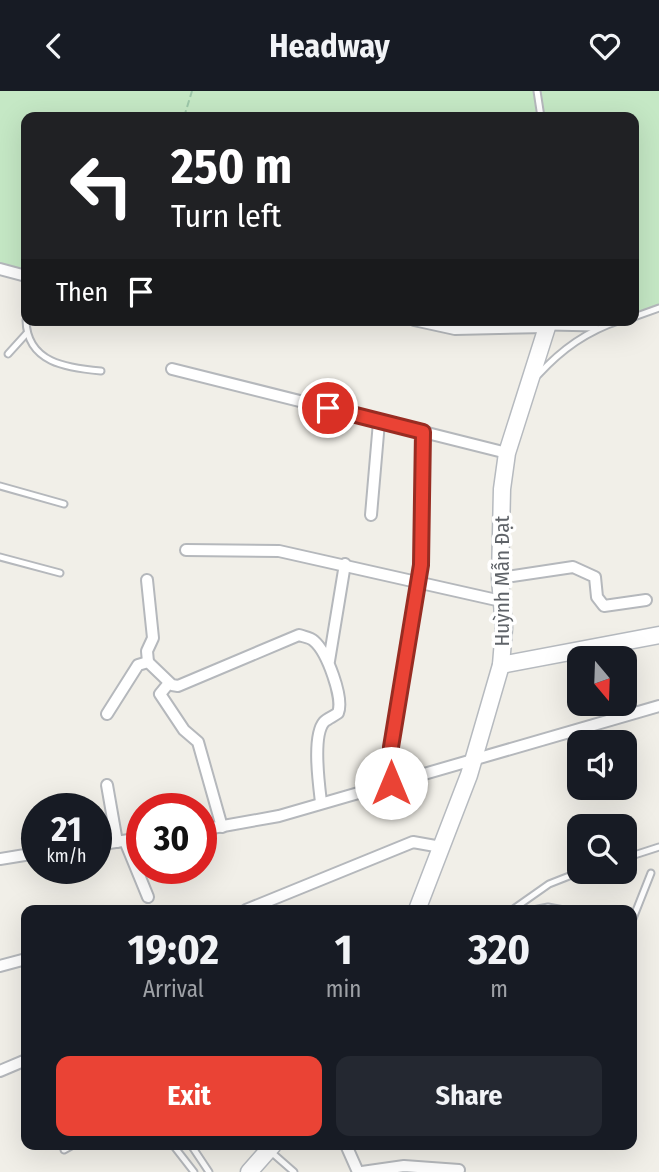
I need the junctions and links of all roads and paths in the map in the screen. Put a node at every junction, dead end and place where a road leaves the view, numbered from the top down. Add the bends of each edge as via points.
1 (192, 91) edge
2 (537, 91) edge
3 (186, 112) edge
4 (540, 112) edge
5 (0, 269) edge
6 (21, 275) edge
7 (659, 308) edge
8 (639, 315) edge
9 (26, 326) edge
10 (441, 326) edge
11 (484, 326) edge
12 (546, 326) edge
13 (572, 326) edge
14 (602, 326) edge
15 (596, 328) junction
16 (27, 333) junction
17 (8, 354) dead end
18 (172, 369) dead end
19 (101, 371) dead end
20 (529, 384) junction
21 (380, 422) junction
22 (423, 432) junction
23 (507, 453) junction
24 (0, 486) edge
25 (64, 504) dead end
26 (371, 515) dead end
27 (187, 550) dead end
28 (0, 558) edge
29 (345, 564) junction
30 (60, 573) dead end
31 (500, 578) junction
32 (147, 580) dead end
33 (416, 580) junction
34 (646, 600) dead end
35 (501, 601) junction
36 (659, 635) edge
37 (329, 661) junction
38 (148, 662) junction
39 (501, 666) junction
40 (170, 684) junction
41 (659, 706) edge
42 (107, 713) dead end
43 (472, 761) junction
44 (391, 783) junction
45 (107, 785) dead end
46 (321, 802) junction
47 (222, 827) junction
48 (217, 828) edge
49 (126, 840) edge
50 (121, 841) junction
51 (112, 842) edge
52 (441, 847) junction
53 (659, 847) edge
54 (637, 854) edge
55 (21, 856) edge
56 (0, 859) edge
57 (651, 873) dead end
58 (567, 877) edge
59 (148, 897) dead end
60 (258, 905) edge
61 (419, 905) edge
62 (519, 905) edge
63 (637, 908) edge
64 (21, 960) edge
65 (0, 966) edge
66 (21, 1062) edge
67 (0, 1071) edge
68 (177, 1150) edge
69 (194, 1150) edge
70 (268, 1150) edge
71 (274, 1150) edge
72 (349, 1150) edge
73 (459, 1170) dead end
74 (194, 1172) edge
75 (209, 1172) edge
76 (249, 1172) edge
77 (294, 1172) edge
78 (360, 1172) edge

1 - 3 path
2 - 4 lane
5 - 6 street
7 - 8 lane
9 - 16 lane
10 - 11 street
12 - 20 main road, Huỳnh Mẫn Đạt
13 - 15 lane
14 - 15 lane
15 - 20 lane via 557,353
16 - 17 lane
16 - 19 lane via 38,354 63,367
18 - 21 street
20 - 23 main road, Huỳnh Mẫn Đạt
21 - 22 street
21 - 26 street
22 - 23 street
22 - 33 street via 421,565
23 - 31 main road, Huỳnh Mẫn Đạt
24 - 25 lane
27 - 29 street via 279,551
28 - 30 lane
29 - 33 street
29 - 37 street
31 - 34 street via 573,567 595,577 597,597 604,607
31 - 35 main road, Huỳnh Mẫn Đạt
32 - 38 street via 153,638
33 - 35 street
33 - 44 street via 391,747
35 - 39 main road, Huỳnh Mẫn Đạt
36 - 39 main road
37 - 40 street via 314,641 299,635 178,686
37 - 46 street via 340,710 320,732
38 - 40 street
38 - 42 street via 138,665
39 - 43 main road, Huỳnh Mẫn Đạt
40 - 47 street via 160,694 184,730 198,742
41 - 43 street
43 - 44 street
43 - 52 main road, Huỳnh Mẫn Đạt
44 - 46 street
45 - 50 street
46 - 47 street
47 - 48 street
49 - 50 street
50 - 51 street
50 - 59 street
52 - 60 street via 413,842
52 - 61 main road, Huỳnh Mẫn Đạt
53 - 54 lane
55 - 56 street
57 - 63 lane
58 - 62 lane
64 - 65 street
66 - 67 street
68 - 74 lane
69 - 75 lane
70 - 76 main road
71 - 77 lane
72 - 78 street
73 - 78 street via 404,1166

